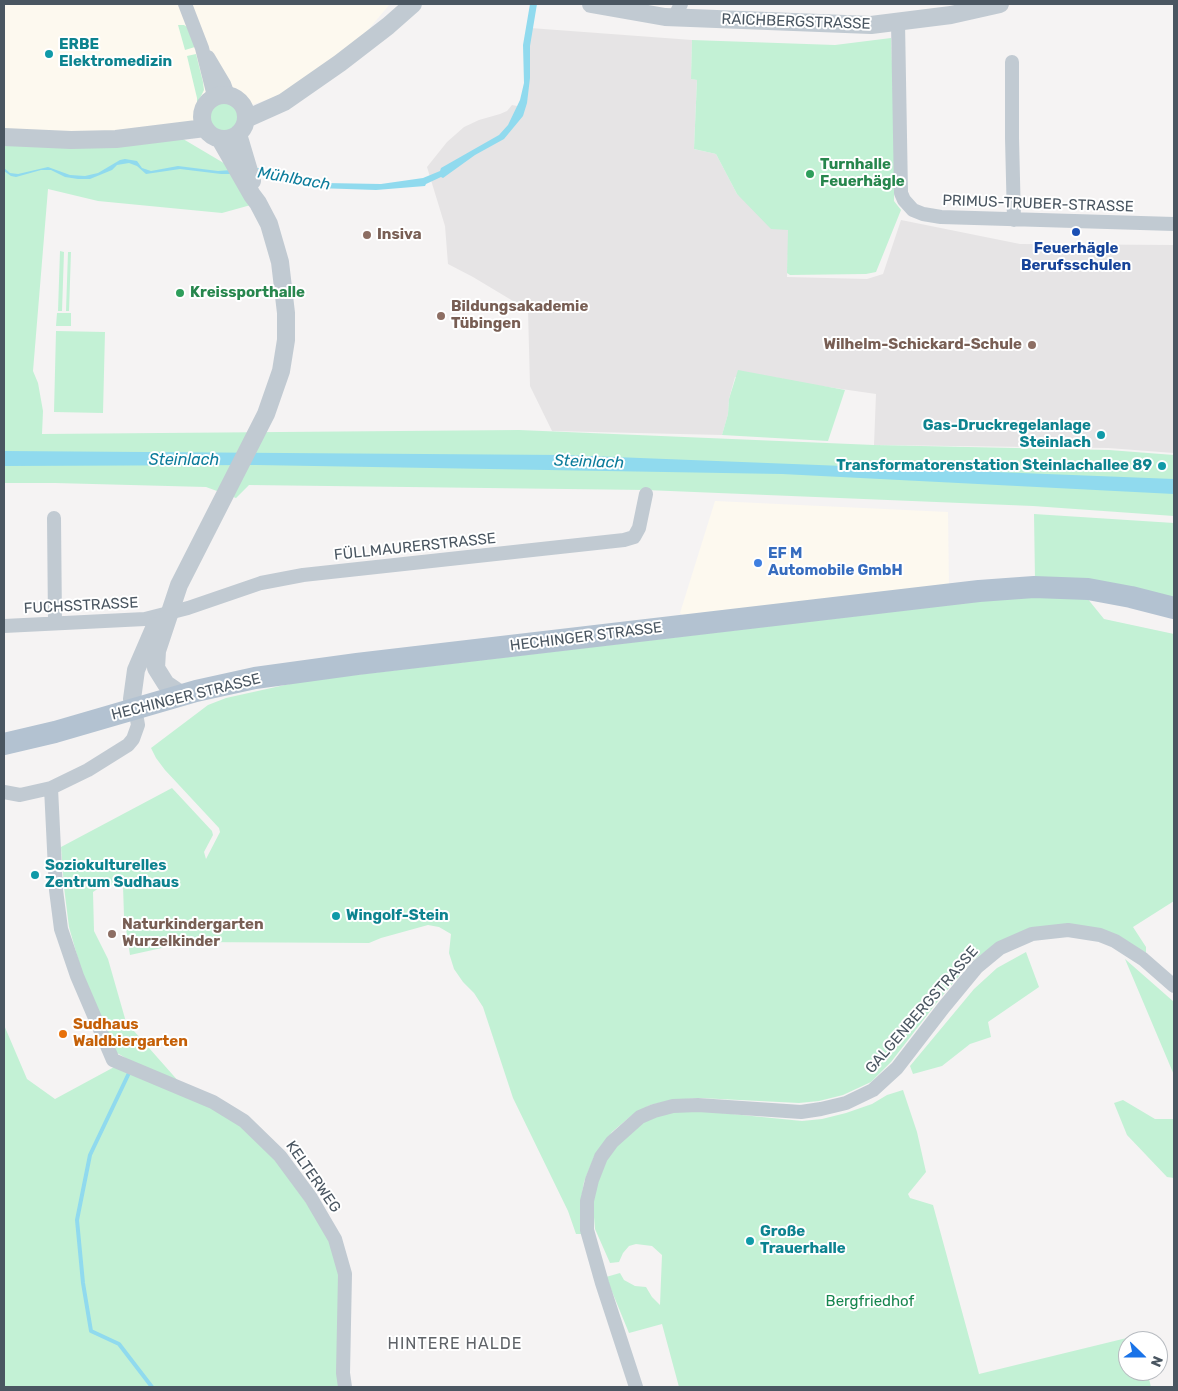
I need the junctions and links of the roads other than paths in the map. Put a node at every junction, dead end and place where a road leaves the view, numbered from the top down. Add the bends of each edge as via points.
1 (185, 4) edge
2 (413, 4) edge
3 (591, 4) edge
4 (1000, 4) edge
5 (678, 11) edge
6 (898, 22) junction
7 (1012, 62) dead end
8 (221, 95) junction
9 (246, 116) junction
10 (204, 128) junction
11 (4, 138) edge
12 (220, 139) junction
13 (240, 161) junction
14 (1014, 220) junction
15 (1174, 224) edge
16 (646, 494) dead end
17 (54, 518) dead end
18 (1174, 608) edge
19 (164, 614) junction
20 (55, 623) junction
21 (4, 626) edge
22 (156, 651) junction
23 (182, 695) junction
24 (135, 708) junction
25 (4, 744) edge
26 (51, 788) junction
27 (4, 792) edge
28 (1174, 986) edge
29 (345, 1387) edge
30 (636, 1387) edge

1 - 8 street via 202,48 224,84
2 - 9 street via 382,31 299,91
3 - 5 street, RAICHBERGSTRASSE
4 - 6 street, RAICHBERGSTRASSE via 960,14
5 - 6 street, RAICHBERGSTRASSE via 860,25
6 - 14 street, PRIMUS-TRUBER-STRASSE via 901,193 904,200 918,213 930,216
7 - 14 street
8 - 9 street via 236,98
8 - 10 street via 204,108
9 - 12 street via 232,138
9 - 13 street
10 - 11 street via 116,139
10 - 12 street
12 - 13 street
13 - 19 street via 262,209 280,262 286,340 277,383 266,414
14 - 15 street, PRIMUS-TRUBER-STRASSE
16 - 19 street, FÜLLMAURERSTRASSE via 639,528 634,537 624,540 303,575 261,583
17 - 20 street
18 - 23 main road, HECHINGER STRASSE via 1088,589 1018,587 321,669 254,678
19 - 20 street, FUCHSSTRASSE via 144,619
19 - 22 street
19 - 24 street via 136,670 132,694
20 - 21 street, FUCHSSTRASSE
22 - 23 street via 156,668 166,684
22 - 24 street
23 - 24 main road, HECHINGER STRASSE
24 - 25 main road, HECHINGER STRASSE
24 - 26 street, HECHINGER STRASSE via 138,725 128,745
26 - 27 street, HECHINGER STRASSE via 20,795
26 - 29 street, KELTERWEG via 61,929 114,1060 213,1102 244,1121 280,1156 311,1198 335,1239 345,1274
28 - 30 street, GALGENBERGSTRASSE via 1143,959 1100,935 1068,930 1032,934 1000,948 977,967 897,1068 874,1090 846,1103 801,1112 698,1105 673,1106 640,1117 612,1142 601,1157 587,1201 588,1230

